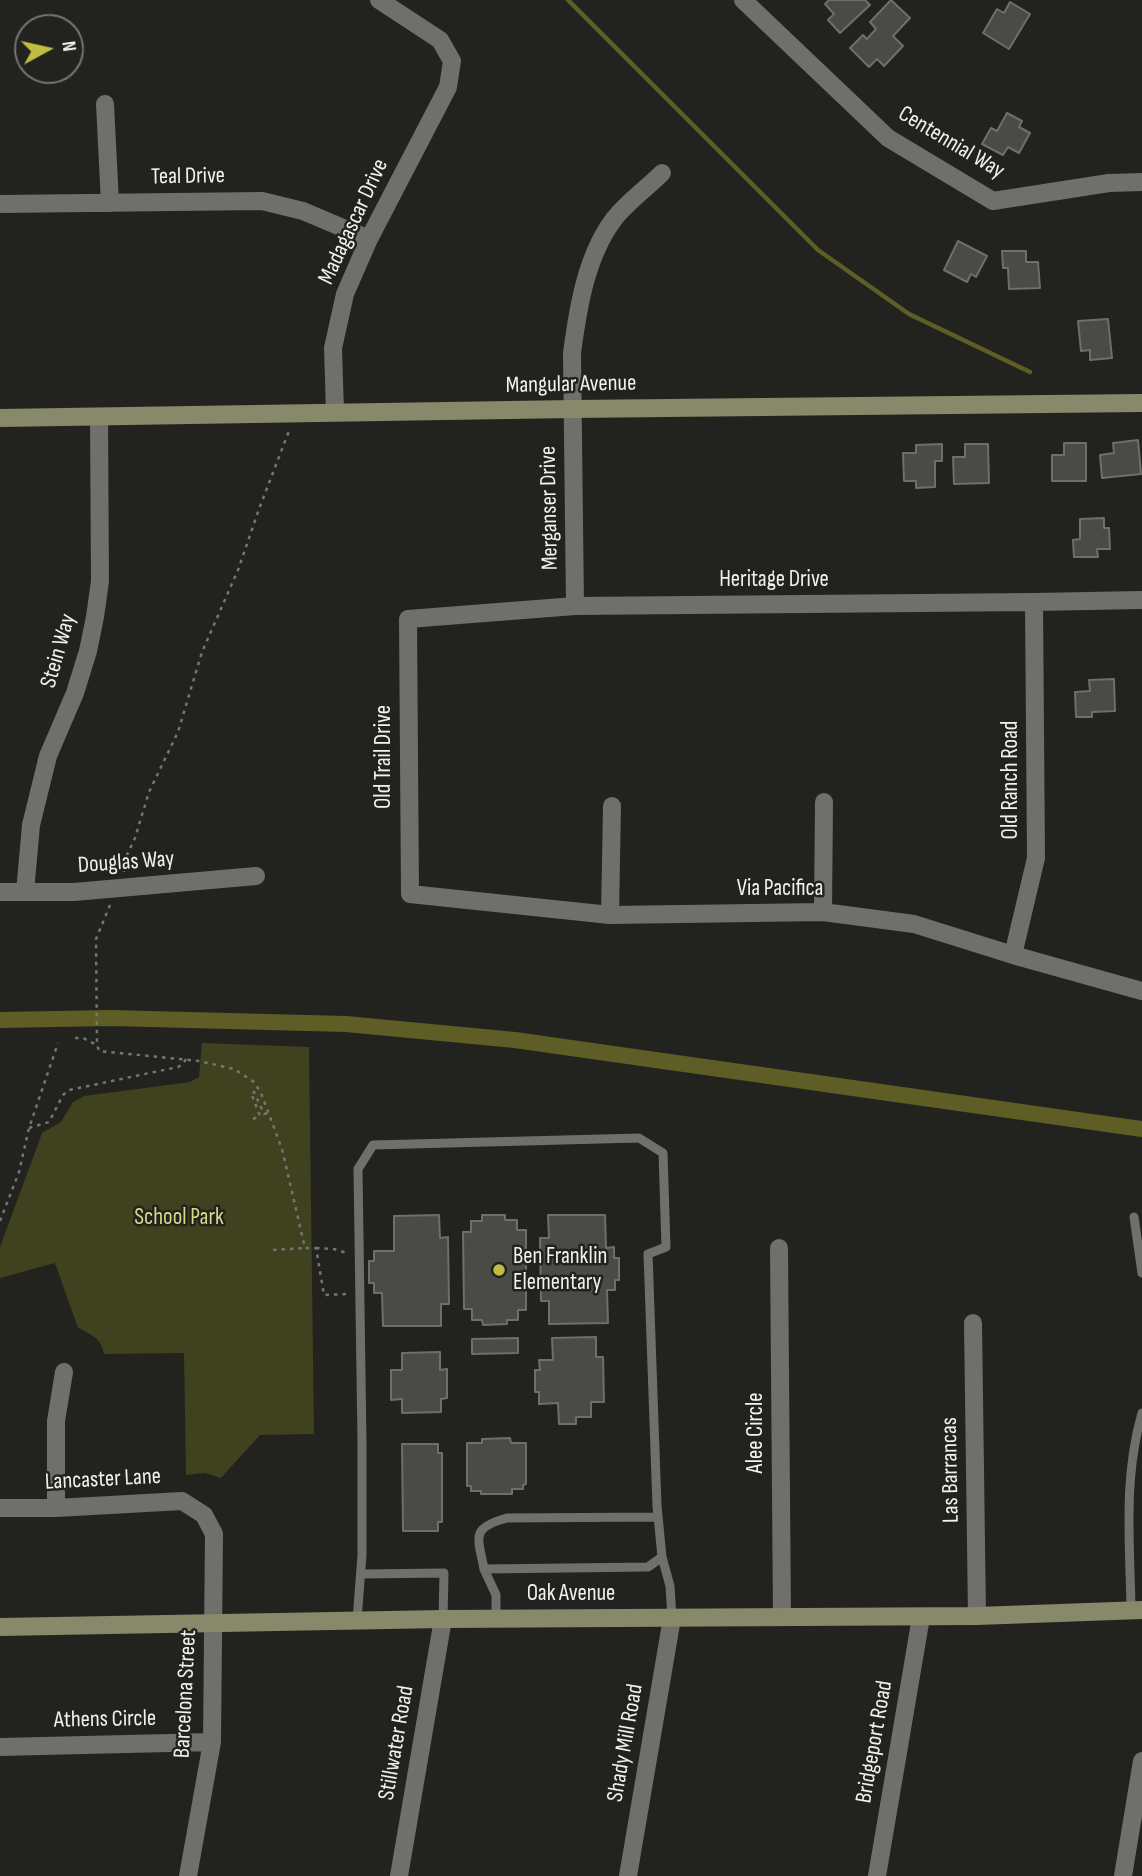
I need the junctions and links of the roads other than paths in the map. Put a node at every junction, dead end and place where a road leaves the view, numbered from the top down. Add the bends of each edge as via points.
1 (379, 0) edge
2 (743, 0) edge
3 (106, 104) dead end
4 (662, 173) dead end
5 (1142, 182) edge
6 (110, 203) junction
7 (0, 204) edge
8 (369, 239) junction
9 (1142, 403) edge
10 (573, 409) junction
11 (335, 412) junction
12 (99, 417) junction
13 (0, 418) edge
14 (1142, 600) edge
15 (1034, 602) junction
16 (575, 606) junction
17 (408, 619) joint
18 (824, 802) dead end
19 (612, 806) dead end
20 (256, 876) dead end
21 (0, 892) edge
22 (25, 892) junction
23 (410, 894) joint
24 (822, 912) junction
25 (610, 915) junction
26 (1013, 955) junction
27 (1142, 990) edge
28 (1134, 1217) dead end
29 (779, 1248) dead end
30 (1142, 1273) edge
31 (973, 1324) dead end
32 (64, 1372) dead end
33 (1142, 1413) edge
34 (0, 1508) edge
35 (56, 1508) junction
36 (204, 1515) joint
37 (658, 1517) junction
38 (662, 1557) junction
39 (485, 1569) junction
40 (360, 1574) junction
41 (1137, 1610) edge
42 (977, 1616) junction
43 (782, 1617) junction
44 (921, 1617) junction
45 (672, 1618) junction
46 (443, 1619) junction
47 (496, 1619) junction
48 (357, 1620) junction
49 (214, 1623) junction
50 (0, 1627) edge
51 (212, 1742) junction
52 (0, 1746) edge
53 (1142, 1761) edge
54 (188, 1876) edge
55 (399, 1876) edge
56 (628, 1876) edge
57 (877, 1876) edge
58 (1123, 1876) edge

1 - 8 street, Madagascar Drive via 440,40 452,61 448,87
2 - 5 street, Centennial Way via 888,138 993,201
3 - 6 street
4 - 10 street, Merganser Drive via 615,218 597,246 576,322
6 - 7 street, Teal Drive
6 - 8 street, Teal Drive via 262,201 303,211
8 - 11 street, Madagascar Drive via 345,294 333,348
9 - 10 street, Mangular Avenue
10 - 11 street, Mangular Avenue
10 - 16 street, Merganser Drive
11 - 12 street, Mangular Avenue
12 - 13 street, Mangular Avenue
12 - 22 street, Stein Way via 100,581 95,617 75,693 48,756 31,825
14 - 15 street, Heritage Drive
15 - 16 street, Heritage Drive
15 - 26 street, Old Ranch Road via 1035,858
16 - 17 street, Heritage Drive
17 - 23 street, Old Trail Drive
18 - 24 street
19 - 25 street
20 - 22 street, Douglas Way via 134,888
21 - 22 street, Douglas Way
23 - 25 street, Via Pacifica
24 - 25 street, Via Pacifica
24 - 26 street, Via Pacifica via 914,924
26 - 27 street, Via Pacifica
28 - 30 lane
29 - 43 street, Alee Circle
31 - 42 street, Las Barrancas
32 - 35 street via 56,1420
33 - 41 lane via 1130,1467 1128,1521
34 - 35 street, Lancaster Lane
35 - 36 street, Lancaster Lane via 182,1501
36 - 49 street, Barcelona Street via 214,1534
37 - 38 lane
37 - 39 lane via 507,1518 488,1523 478,1539
37 - 40 lane via 648,1254 666,1247 663,1153 639,1138 373,1145 358,1169
38 - 39 lane via 648,1567
38 - 45 lane
39 - 47 lane via 496,1595
40 - 46 lane via 444,1573
40 - 48 lane
41 - 42 street, Oak Avenue
42 - 44 street, Oak Avenue
43 - 44 street, Oak Avenue
43 - 45 street, Oak Avenue
44 - 57 street, Bridgeport Road
45 - 47 street, Oak Avenue
45 - 56 street, Shady Mill Road
46 - 47 street, Oak Avenue
46 - 48 street, Oak Avenue
46 - 55 street, Stillwater Road
48 - 49 street, Oak Avenue
49 - 50 street, Oak Avenue
49 - 51 street, Barcelona Street
51 - 52 street, Athens Circle
51 - 54 street, Barcelona Street
53 - 58 street

